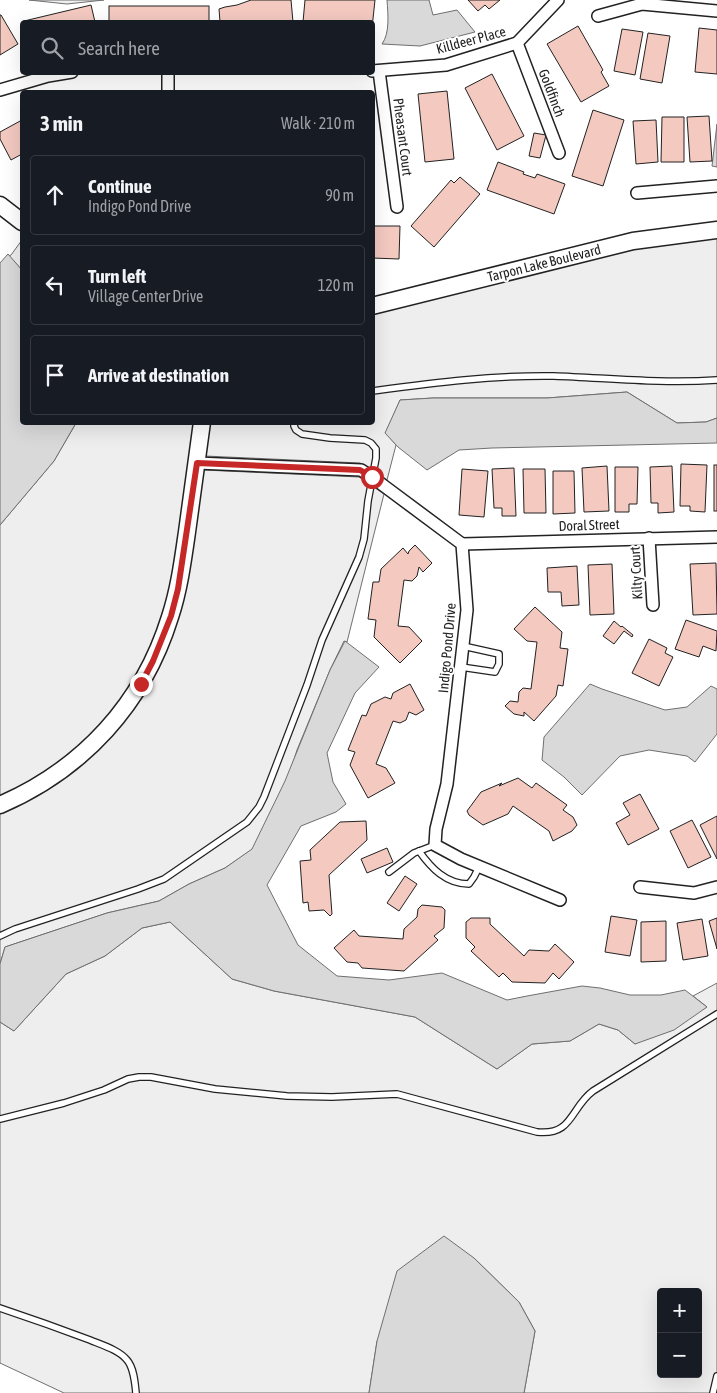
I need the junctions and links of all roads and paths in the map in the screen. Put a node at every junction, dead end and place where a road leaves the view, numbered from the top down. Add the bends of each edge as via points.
1 (558, 0) edge
2 (717, 11) edge
3 (598, 16) dead end
4 (517, 43) junction
5 (376, 71) edge
6 (54, 75) edge
7 (168, 75) edge
8 (0, 90) edge
9 (168, 90) edge
10 (559, 153) dead end
11 (717, 186) edge
12 (638, 193) dead end
13 (0, 205) edge
14 (396, 207) dead end
15 (20, 220) edge
16 (717, 230) edge
17 (375, 305) edge
18 (717, 380) edge
19 (375, 391) edge
20 (202, 425) edge
21 (294, 425) edge
22 (197, 463) junction
23 (372, 477) junction
24 (717, 537) edge
25 (649, 538) junction
26 (462, 544) junction
27 (652, 605) dead end
28 (463, 646) junction
29 (461, 667) junction
30 (0, 805) edge
31 (435, 844) junction
32 (420, 851) junction
33 (479, 867) junction
34 (389, 872) dead end
35 (640, 887) dead end
36 (717, 887) edge
37 (560, 900) dead end
38 (0, 936) edge
39 (717, 1014) edge
40 (0, 1119) edge
41 (0, 1308) edge
42 (717, 1376) edge
43 (136, 1393) edge
44 (713, 1393) edge

1 - 4 street, Killdeer Place
2 - 3 street via 642,4
4 - 5 street, Killdeer Place via 446,65
4 - 10 street, Goldfinch
5 - 14 street, Pheasant Court
6 - 8 street
7 - 9 street
11 - 12 street
13 - 15 street
16 - 17 street, Tarpon Lake Boulevard via 633,241
18 - 19 lane via 660,382 553,376 503,377
20 - 22 street
21 - 23 lane via 302,434 371,443 376,449
22 - 23 street via 360,470
22 - 30 street via 178,589 171,616 141,684 114,722 82,755 43,784
23 - 26 street
23 - 38 lane via 359,557 322,640 268,788 247,822 164,879
24 - 25 street, Doral Street
25 - 26 street, Doral Street
25 - 27 street, Kilty Court
26 - 28 street, Indigo Pond Drive via 467,610
28 - 29 street, Indigo Pond Drive
28 - 29 lane via 499,654 499,664 495,672
29 - 31 street, Indigo Pond Drive via 447,784
31 - 32 lane
31 - 33 street
32 - 33 lane via 436,872 462,884 469,884
32 - 34 lane
33 - 37 street
35 - 36 street via 694,893
39 - 40 lane via 593,1091 565,1126 547,1133 398,1094 287,1096 215,1089 151,1077 128,1079 64,1103
41 - 43 lane via 115,1351 128,1360
42 - 44 lane

